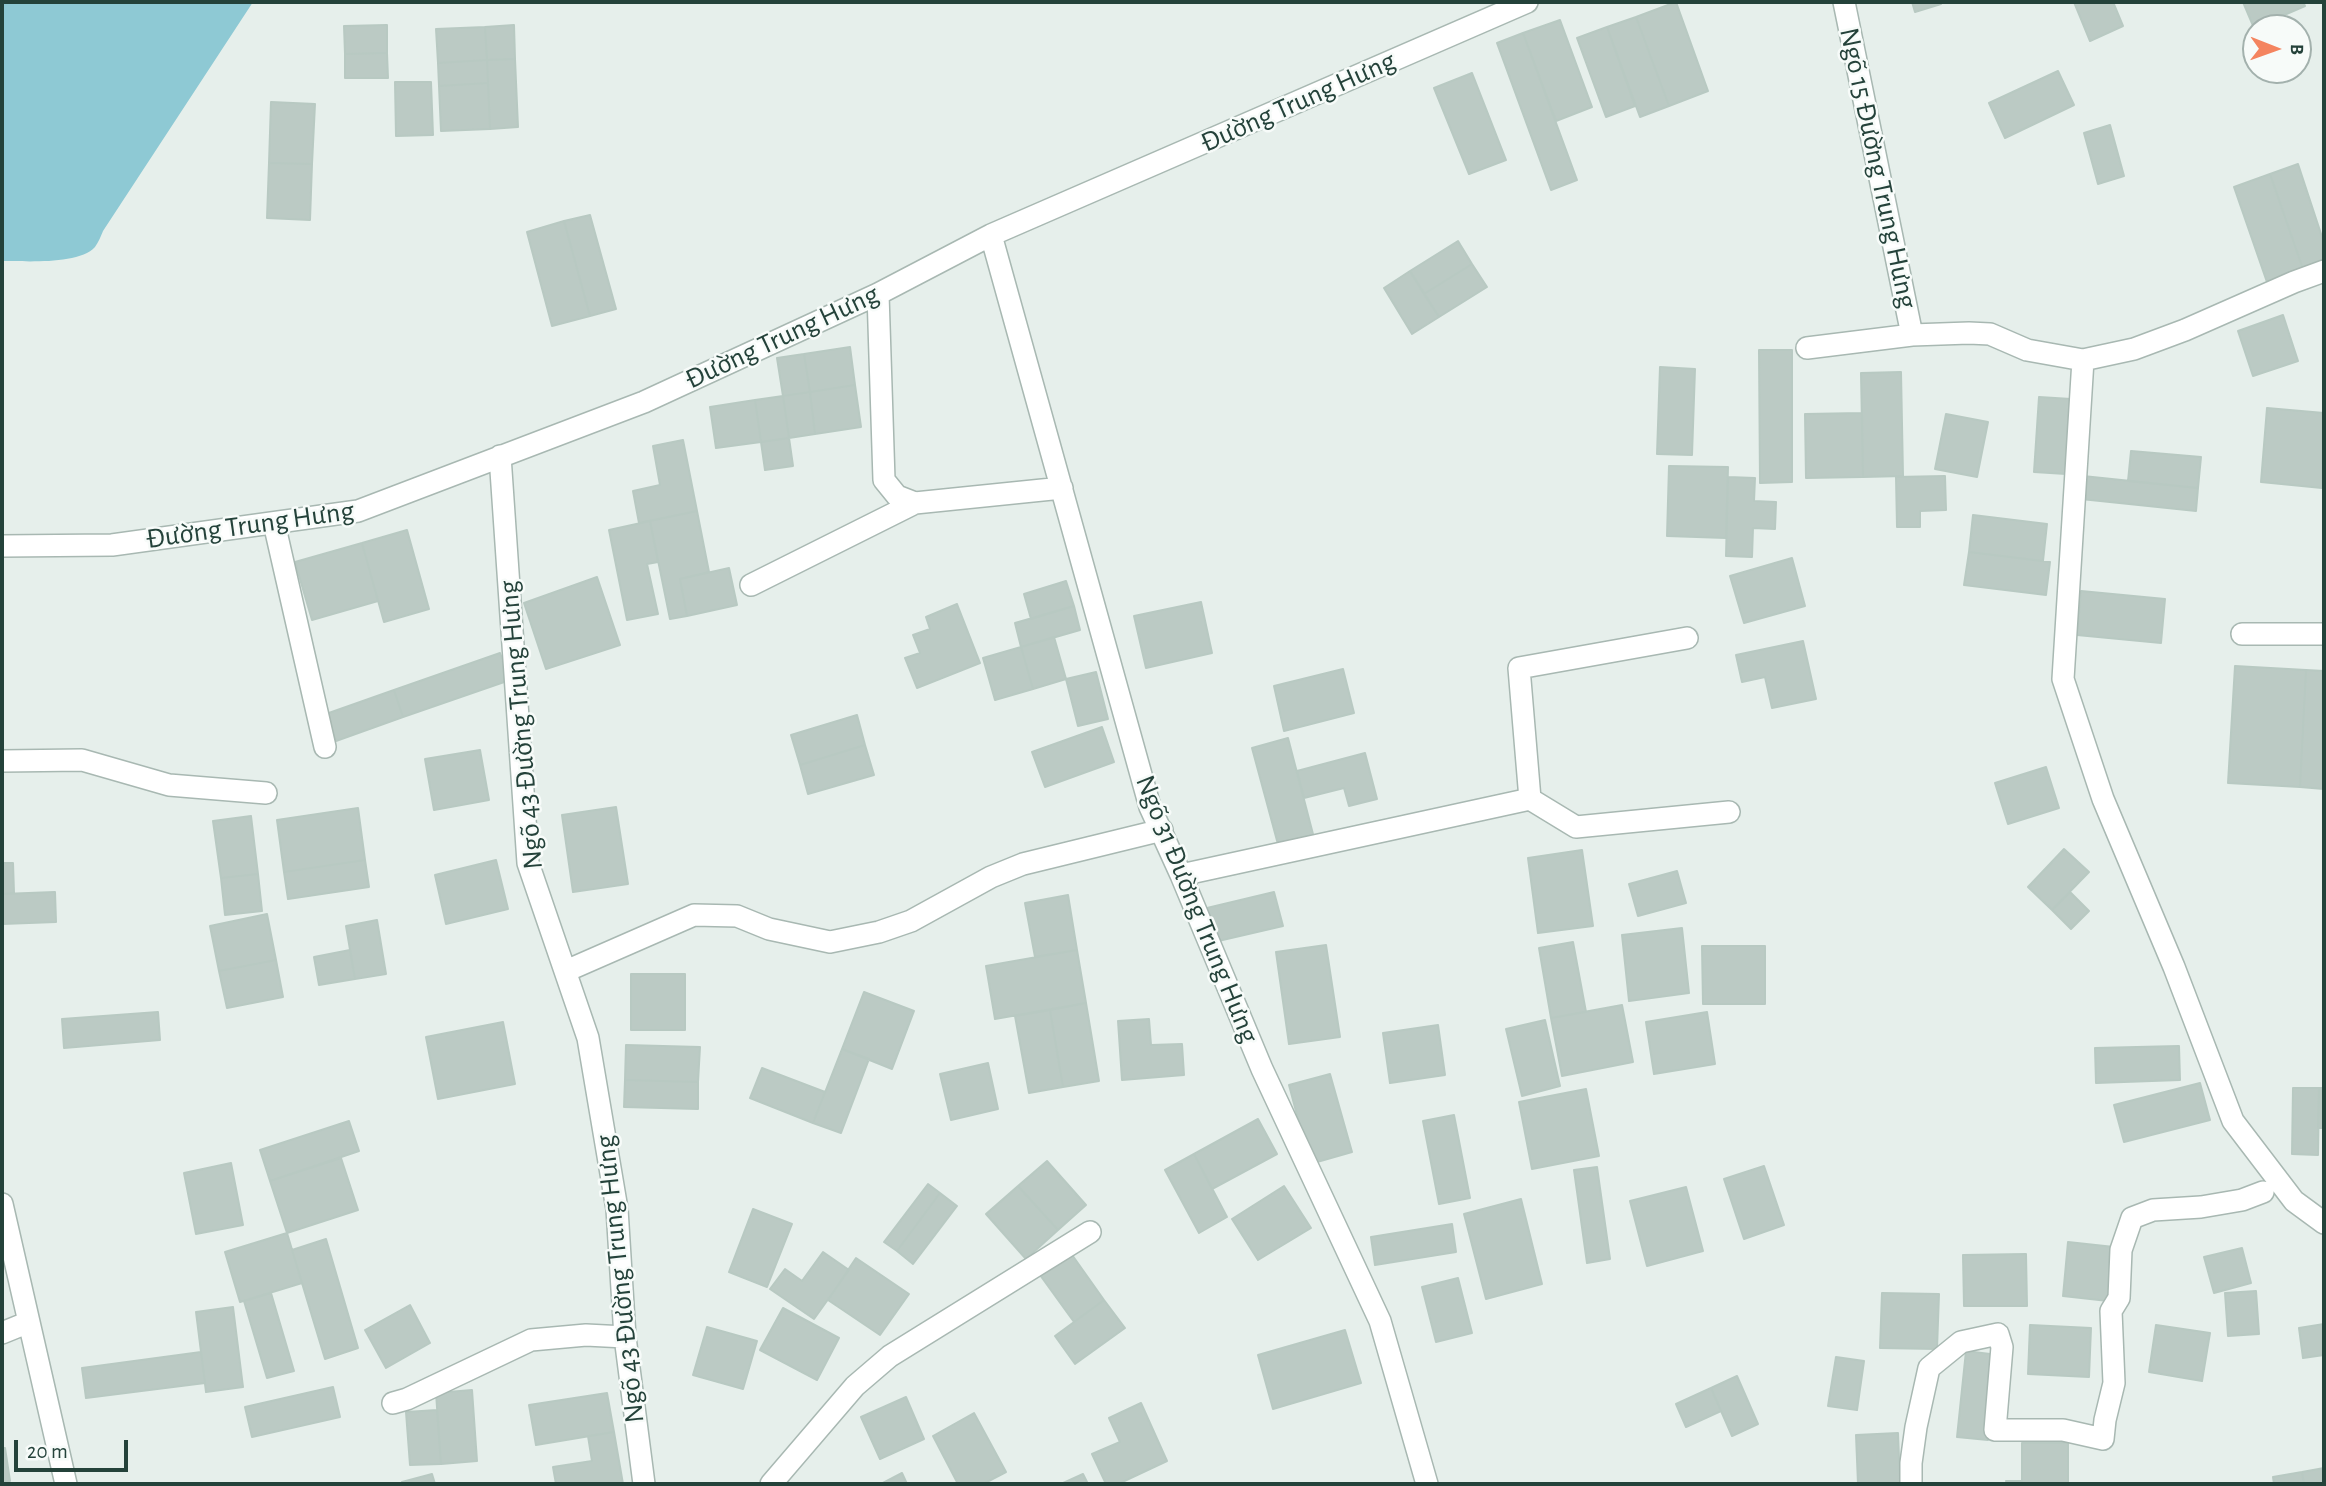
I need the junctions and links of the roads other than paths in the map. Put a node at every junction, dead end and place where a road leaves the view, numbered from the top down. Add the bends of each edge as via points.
1 (1527, 2) edge
2 (1844, 2) edge
3 (991, 235) junction
4 (2324, 271) edge
5 (878, 294) junction
6 (1912, 335) junction
7 (1807, 348) dead end
8 (2083, 360) junction
9 (500, 456) junction
10 (1062, 488) junction
11 (915, 503) junction
12 (274, 523) junction
13 (2, 546) edge
14 (751, 585) dead end
15 (2242, 634) dead end
16 (2324, 634) edge
17 (1687, 638) dead end
18 (326, 747) dead end
19 (2, 761) edge
20 (265, 793) dead end
21 (1530, 799) junction
22 (1729, 812) dead end
23 (1162, 830) junction
24 (1181, 875) junction
25 (566, 971) junction
26 (2263, 1192) dead end
27 (2, 1204) edge
28 (2324, 1223) edge
29 (1090, 1232) dead end
30 (29, 1322) junction
31 (2, 1333) edge
32 (625, 1337) junction
33 (393, 1403) dead end
34 (66, 1484) edge
35 (644, 1484) edge
36 (771, 1484) edge
37 (1427, 1484) edge
38 (1911, 1484) edge

1 - 3 street, Đường Trung Hưng
2 - 6 street, Ngõ 15 Đường Trung Hưng
3 - 5 street, Đường Trung Hưng
3 - 10 street, Ngõ 31 Đường Trung Hưng
4 - 8 street via 2160,340
5 - 9 street, Đường Trung Hưng via 644,402
5 - 11 street via 884,480 897,496
6 - 7 street
6 - 8 street via 1990,334 2027,350
8 - 28 street via 2063,679 2103,799 2233,1121 2294,1200
9 - 12 street, Đường Trung Hưng via 358,511
9 - 25 street, Ngõ 43 Đường Trung Hưng via 528,863
10 - 11 street
10 - 23 street, Ngõ 31 Đường Trung Hưng via 1150,807
11 - 14 street
12 - 13 street, Đường Trung Hưng via 112,545
12 - 18 street
15 - 16 street
17 - 21 street via 1519,668
19 - 20 street via 82,760 169,785
21 - 22 street via 1576,827
21 - 24 street
23 - 24 street, Ngõ 31 Đường Trung Hưng
23 - 25 street via 1023,864 911,921 879,932 830,942 769,929 737,916 694,915
24 - 37 street, Ngõ 31 Đường Trung Hưng via 1262,1069 1380,1321
25 - 32 street, Ngõ 43 Đường Trung Hưng via 589,1038 615,1195
26 - 38 street via 2201,1207 2153,1210 2132,1218 2121,1250 2119,1298 2111,1311 2114,1383 2104,1439 2063,1430 1995,1430 2002,1347 1998,1334 1961,1342 1928,1368
27 - 30 street
29 - 36 street via 890,1356 855,1386
30 - 31 street
30 - 34 street
32 - 33 street via 531,1340
32 - 35 street, Ngõ 43 Đường Trung Hưng

